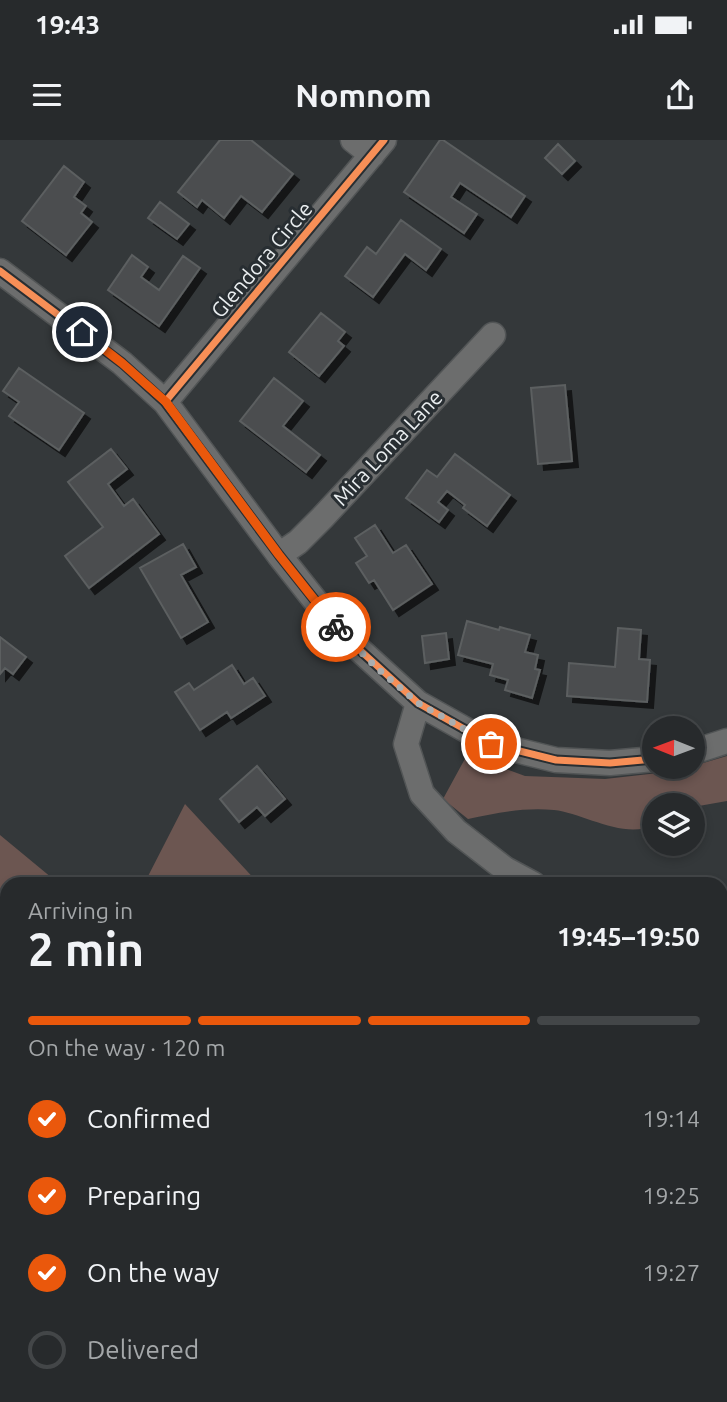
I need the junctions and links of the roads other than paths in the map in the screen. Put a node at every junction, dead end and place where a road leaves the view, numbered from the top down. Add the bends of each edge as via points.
1 (370, 145) edge
2 (0, 271) edge
3 (493, 335) dead end
4 (166, 402) junction
5 (279, 555) junction
6 (418, 703) junction
7 (727, 741) edge
8 (705, 748) edge
9 (642, 760) edge
10 (520, 877) edge

1 - 4 street, Glendora Circle
2 - 4 street
3 - 5 street, Mira Loma Lane via 322,518
4 - 5 street
5 - 6 street via 340,632
6 - 9 street via 491,744 556,761
6 - 10 street via 406,744 422,794 456,831
7 - 8 street

